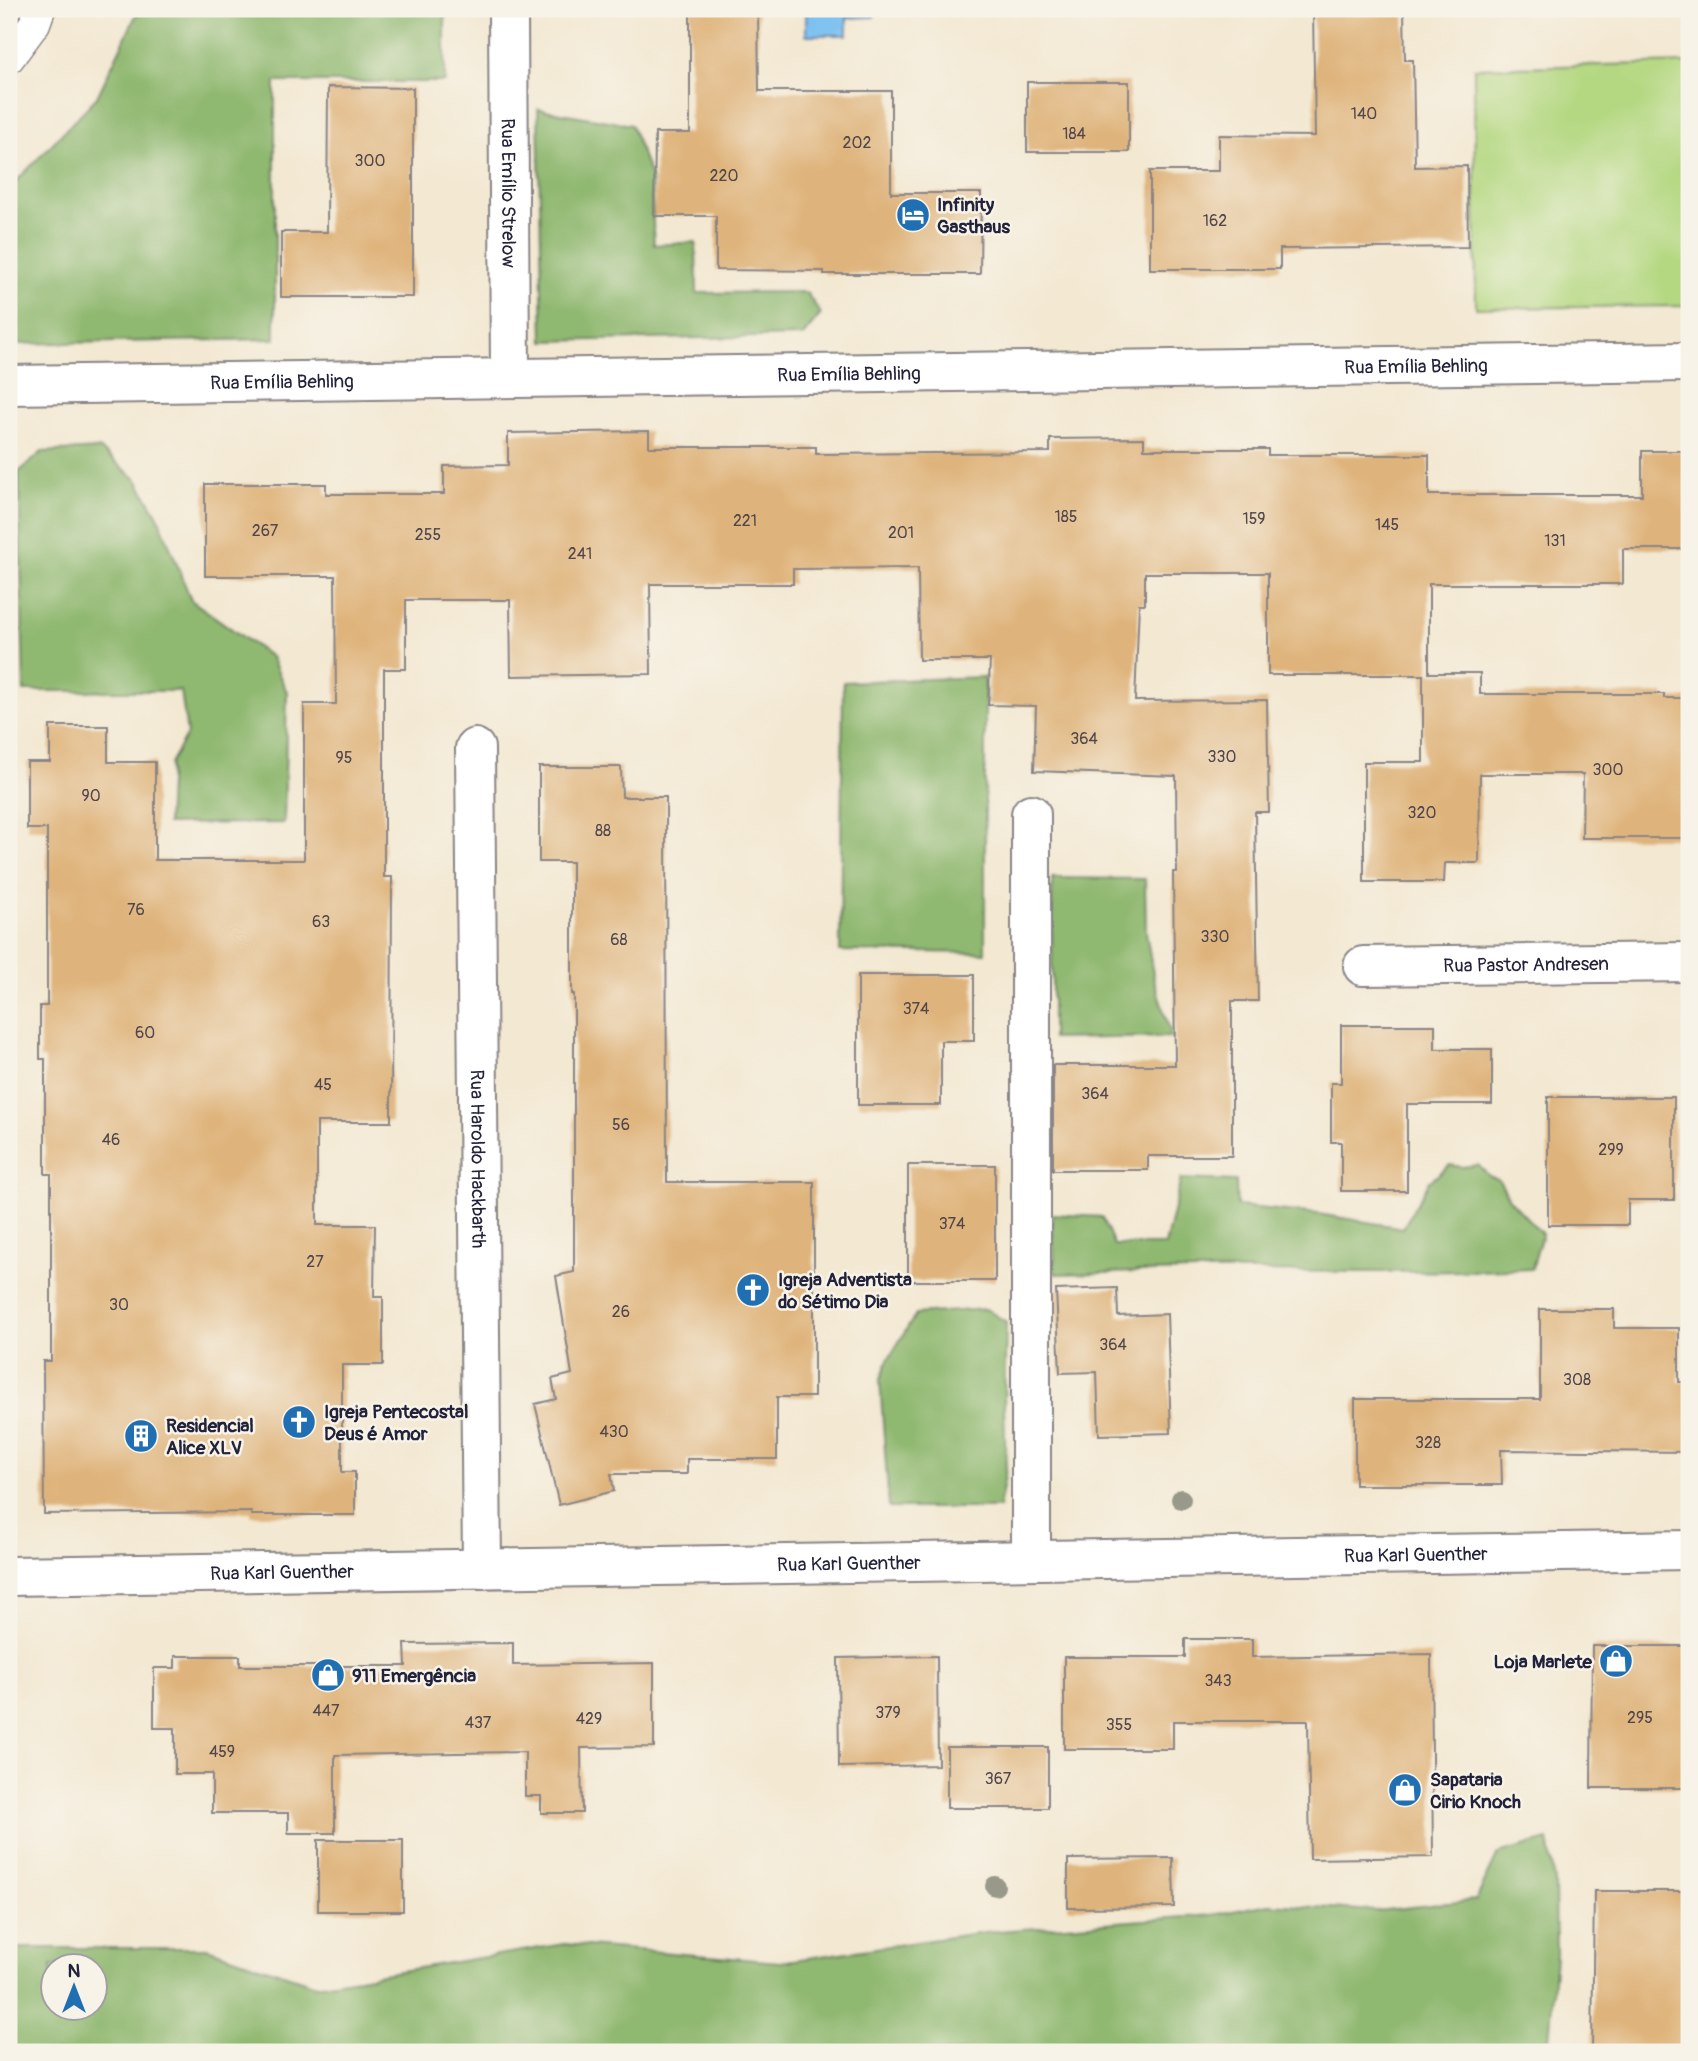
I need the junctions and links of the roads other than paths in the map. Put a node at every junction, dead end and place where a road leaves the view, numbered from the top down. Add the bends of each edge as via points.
1 (40, 9) edge
2 (509, 9) edge
3 (9, 58) edge
4 (1689, 362) edge
5 (510, 378) junction
6 (9, 385) edge
7 (475, 748) dead end
8 (1031, 814) dead end
9 (1689, 962) edge
10 (1363, 966) dead end
11 (1689, 1550) edge
12 (1031, 1560) junction
13 (482, 1569) junction
14 (9, 1576) edge

1 - 3 lane
2 - 5 street, Rua Emílio Strelow
4 - 5 street, Rua Emília Behling
5 - 6 street, Rua Emília Behling
7 - 13 street, Rua Haroldo Hackbarth
8 - 12 street
9 - 10 street, Rua Pastor Andresen
11 - 12 street, Rua Karl Guenther
12 - 13 street, Rua Karl Guenther
13 - 14 street, Rua Karl Guenther

